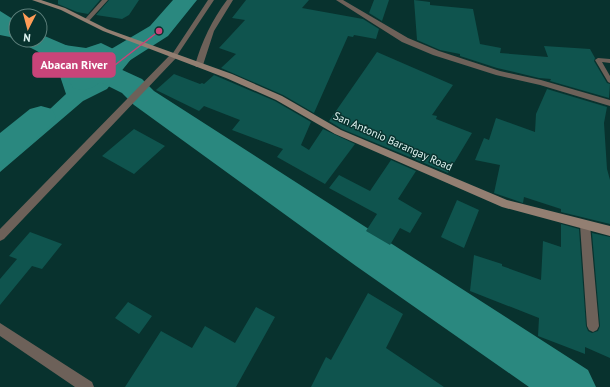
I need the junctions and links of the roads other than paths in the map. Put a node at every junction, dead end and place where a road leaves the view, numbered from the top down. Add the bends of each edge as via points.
1 (35, 0) edge
2 (105, 0) edge
3 (211, 0) edge
4 (230, 0) edge
5 (340, 0) edge
6 (87, 20) junction
7 (170, 54) junction
8 (610, 61) edge
9 (198, 65) junction
10 (610, 81) edge
11 (610, 103) edge
12 (585, 225) junction
13 (610, 231) edge
14 (0, 236) edge
15 (593, 326) dead end
16 (0, 329) edge
17 (87, 387) edge

1 - 6 street, San Antonio Barangay Road via 64,9
2 - 6 street
3 - 7 lane
4 - 9 street via 206,39
5 - 11 street via 405,40 436,53
6 - 7 street, San Antonio Barangay Road via 105,30
7 - 9 street, San Antonio Barangay Road
7 - 14 street
8 - 10 lane via 598,60
9 - 12 street, San Antonio Barangay Road via 279,98 338,132 506,204
12 - 13 street, San Antonio Barangay Road
12 - 15 street
16 - 17 street

